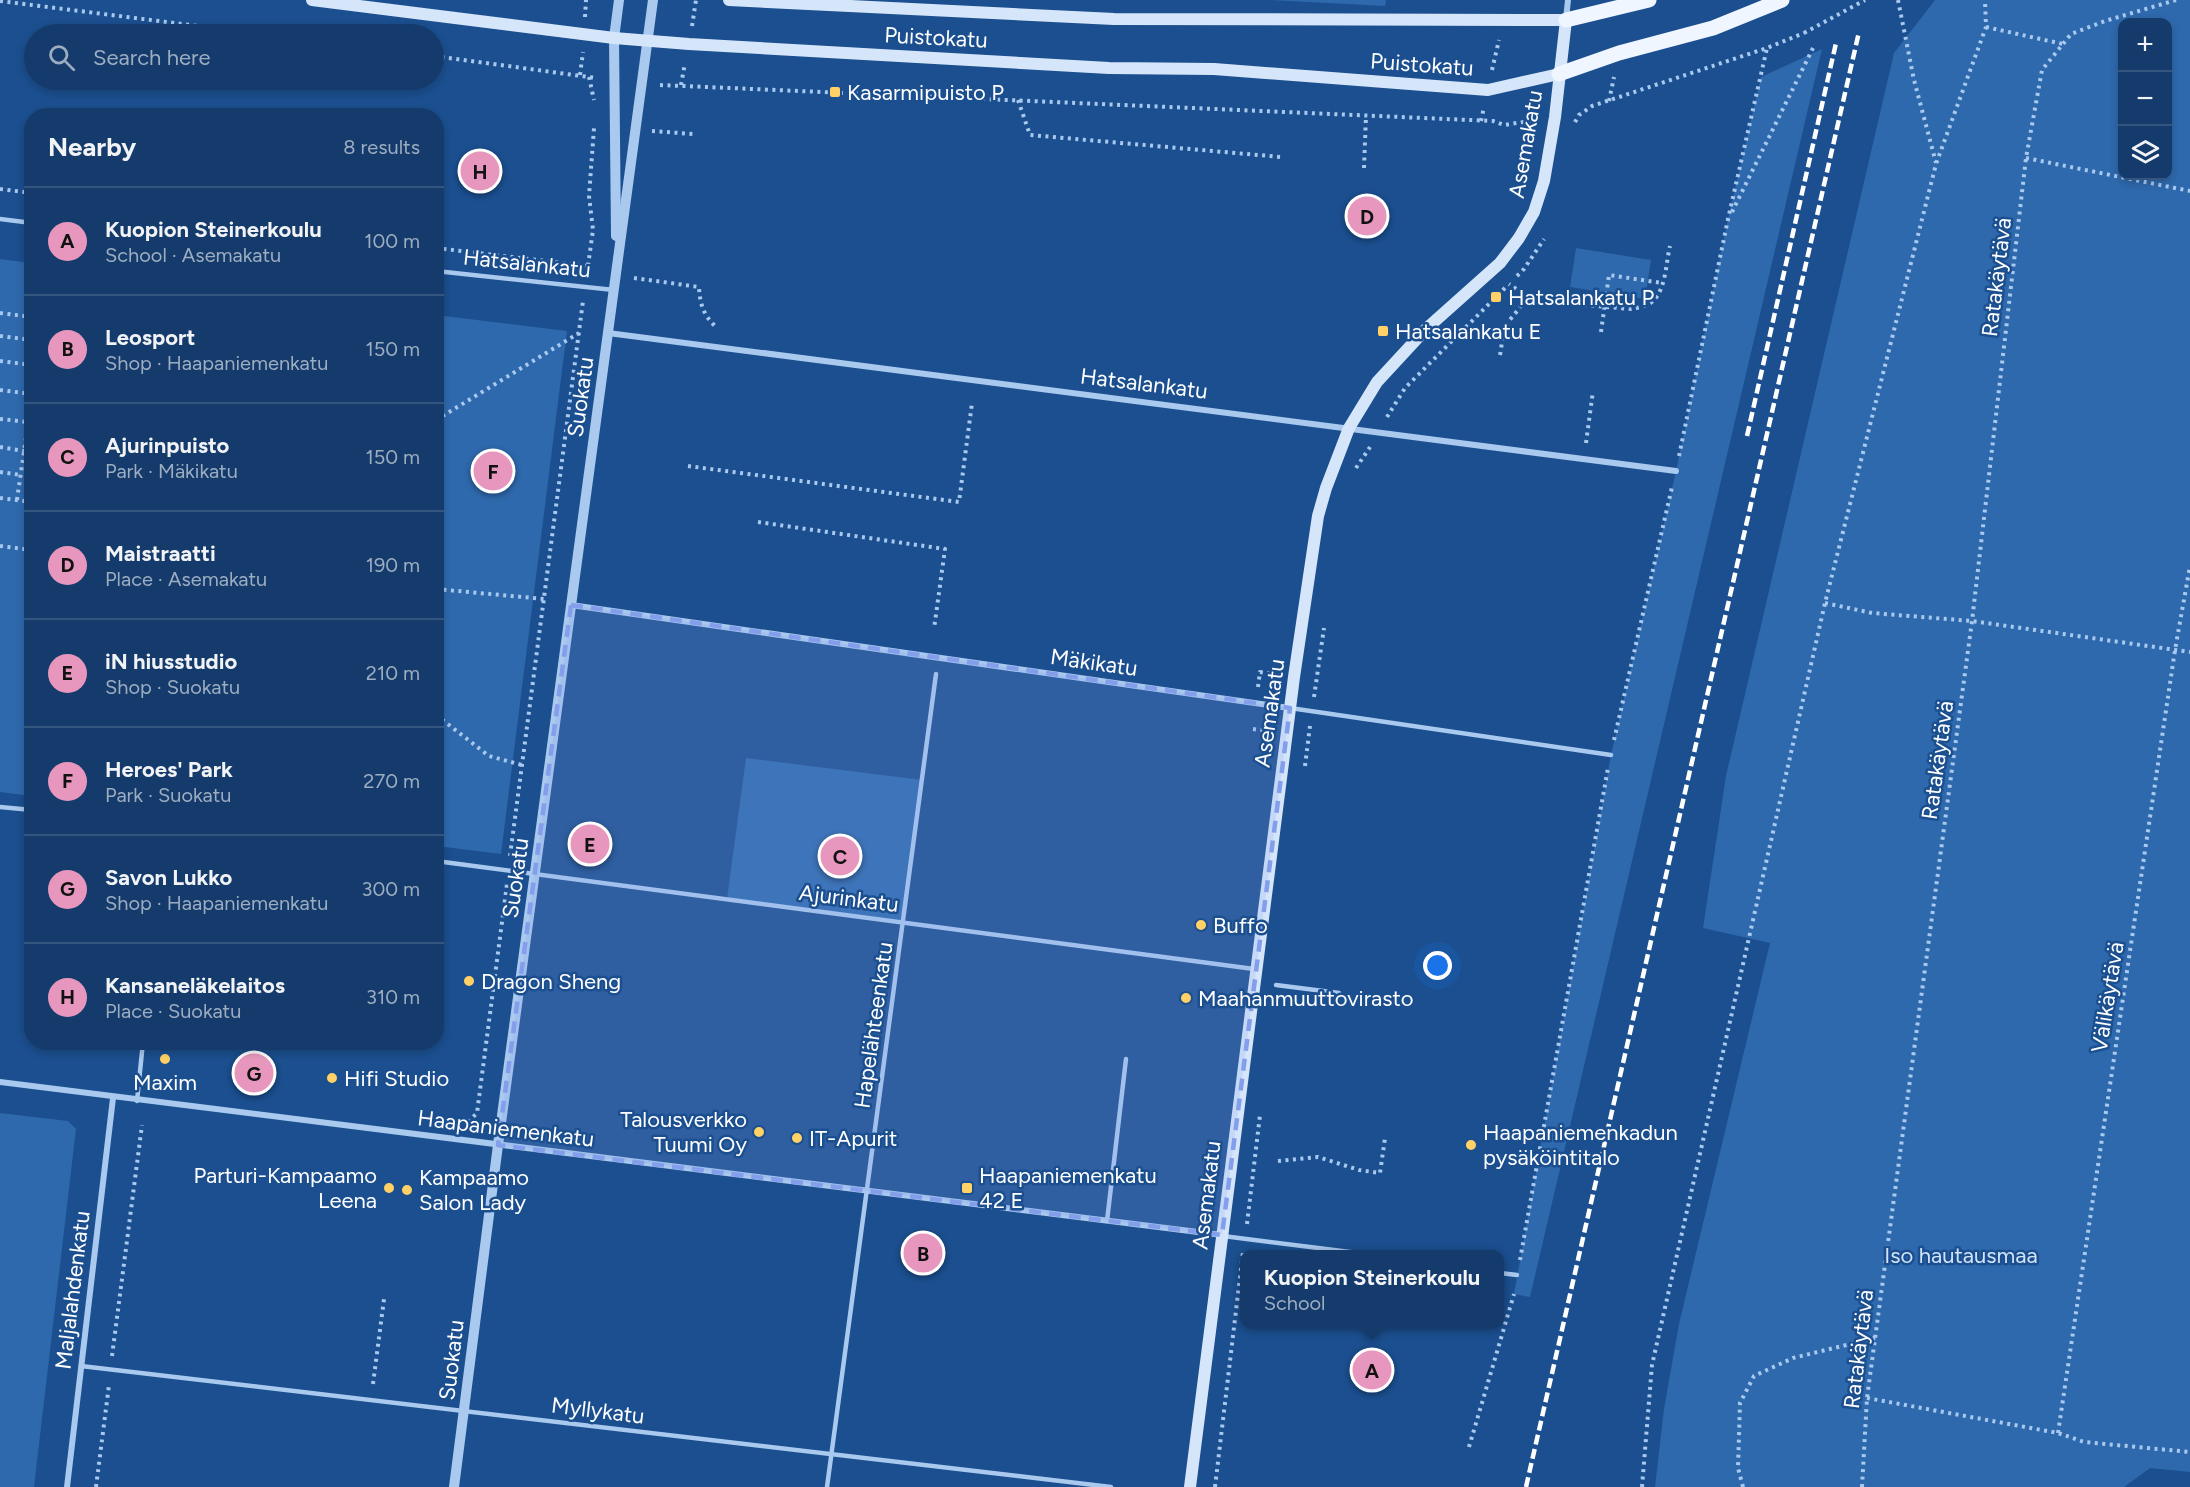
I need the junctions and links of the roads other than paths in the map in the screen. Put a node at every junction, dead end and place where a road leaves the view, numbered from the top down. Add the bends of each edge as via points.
1 (312, 0) edge
2 (619, 0) edge
3 (653, 0) edge
4 (729, 0) edge
5 (1568, 0) edge
6 (1648, 0) edge
7 (1782, 0) edge
8 (1566, 20) junction
9 (614, 38) junction
10 (648, 41) junction
11 (1559, 74) junction
12 (0, 219) edge
13 (24, 222) edge
14 (444, 272) edge
15 (617, 275) junction
16 (614, 290) junction
17 (608, 333) junction
18 (1349, 428) junction
19 (1676, 471) road end
20 (571, 605) junction
21 (936, 674) dead end
22 (1290, 708) junction
23 (1611, 755) road end
24 (0, 807) edge
25 (24, 809) edge
26 (444, 862) edge
27 (535, 874) junction
28 (903, 921) junction
29 (1257, 969) junction
30 (1276, 985) dead end
31 (1339, 993) dead end
32 (142, 1050) edge
33 (1126, 1059) dead end
34 (0, 1082) edge
35 (113, 1098) junction
36 (137, 1101) junction
37 (498, 1145) junction
38 (867, 1190) junction
39 (1107, 1221) junction
40 (1222, 1235) junction
41 (1336, 1250) edge
42 (1504, 1273) edge
43 (1517, 1275) road end
44 (81, 1366) junction
45 (464, 1411) junction
46 (832, 1454) junction
47 (67, 1487) edge
48 (454, 1487) edge
49 (827, 1487) edge
50 (1111, 1487) edge
51 (1190, 1487) edge

1 - 9 main road, Puistokatu
2 - 9 street, Suokatu
3 - 10 street, Suokatu
4 - 8 main road, Puistokatu via 1114,19
5 - 8 street
6 - 8 main road
7 - 11 main road via 1713,28
8 - 11 main road, Asemakatu
9 - 10 main road, Puistokatu
9 - 15 street, Suokatu
10 - 11 main road, Puistokatu via 1108,68 1214,69 1488,90
10 - 15 street, Suokatu
11 - 18 main road, Asemakatu via 1544,181 1534,212 1519,238 1483,280 1401,353 1377,382
12 - 13 lane
14 - 16 lane, Hatsalankatu
15 - 16 street, Suokatu
16 - 17 street, Suokatu
17 - 18 street, Hatsalankatu
17 - 20 street, Suokatu
18 - 19 street, Hatsalankatu
18 - 22 main road, Asemakatu via 1318,516
20 - 22 street, Mäkikatu
20 - 27 street, Suokatu
21 - 28 lane, Hapelähteenkatu
22 - 23 lane, Mäkikatu
22 - 29 main road, Asemakatu
24 - 25 lane
26 - 27 lane, Ajurinkatu
27 - 28 lane, Ajurinkatu
27 - 37 street, Suokatu
28 - 29 lane, Ajurinkatu
28 - 38 lane, Hapelähteenkatu
29 - 40 main road, Asemakatu
30 - 31 lane
32 - 36 lane
33 - 39 lane
34 - 35 street, Haapaniemenkatu
35 - 36 street, Haapaniemenkatu
35 - 44 street, Maljalahdenkatu
36 - 37 street, Haapaniemenkatu
37 - 38 street, Haapaniemenkatu
37 - 45 street, Suokatu
38 - 39 street, Haapaniemenkatu
38 - 46 lane, Hapelähteenkatu
39 - 40 street, Haapaniemenkatu
40 - 41 lane, Haapaniemenkatu
40 - 51 main road, Asemakatu
42 - 43 lane
44 - 45 lane, Myllykatu
44 - 47 street, Maljalahdenkatu
45 - 46 lane, Myllykatu
45 - 48 street, Suokatu
46 - 49 lane, Hapelähteenkatu
46 - 50 lane, Myllykatu

